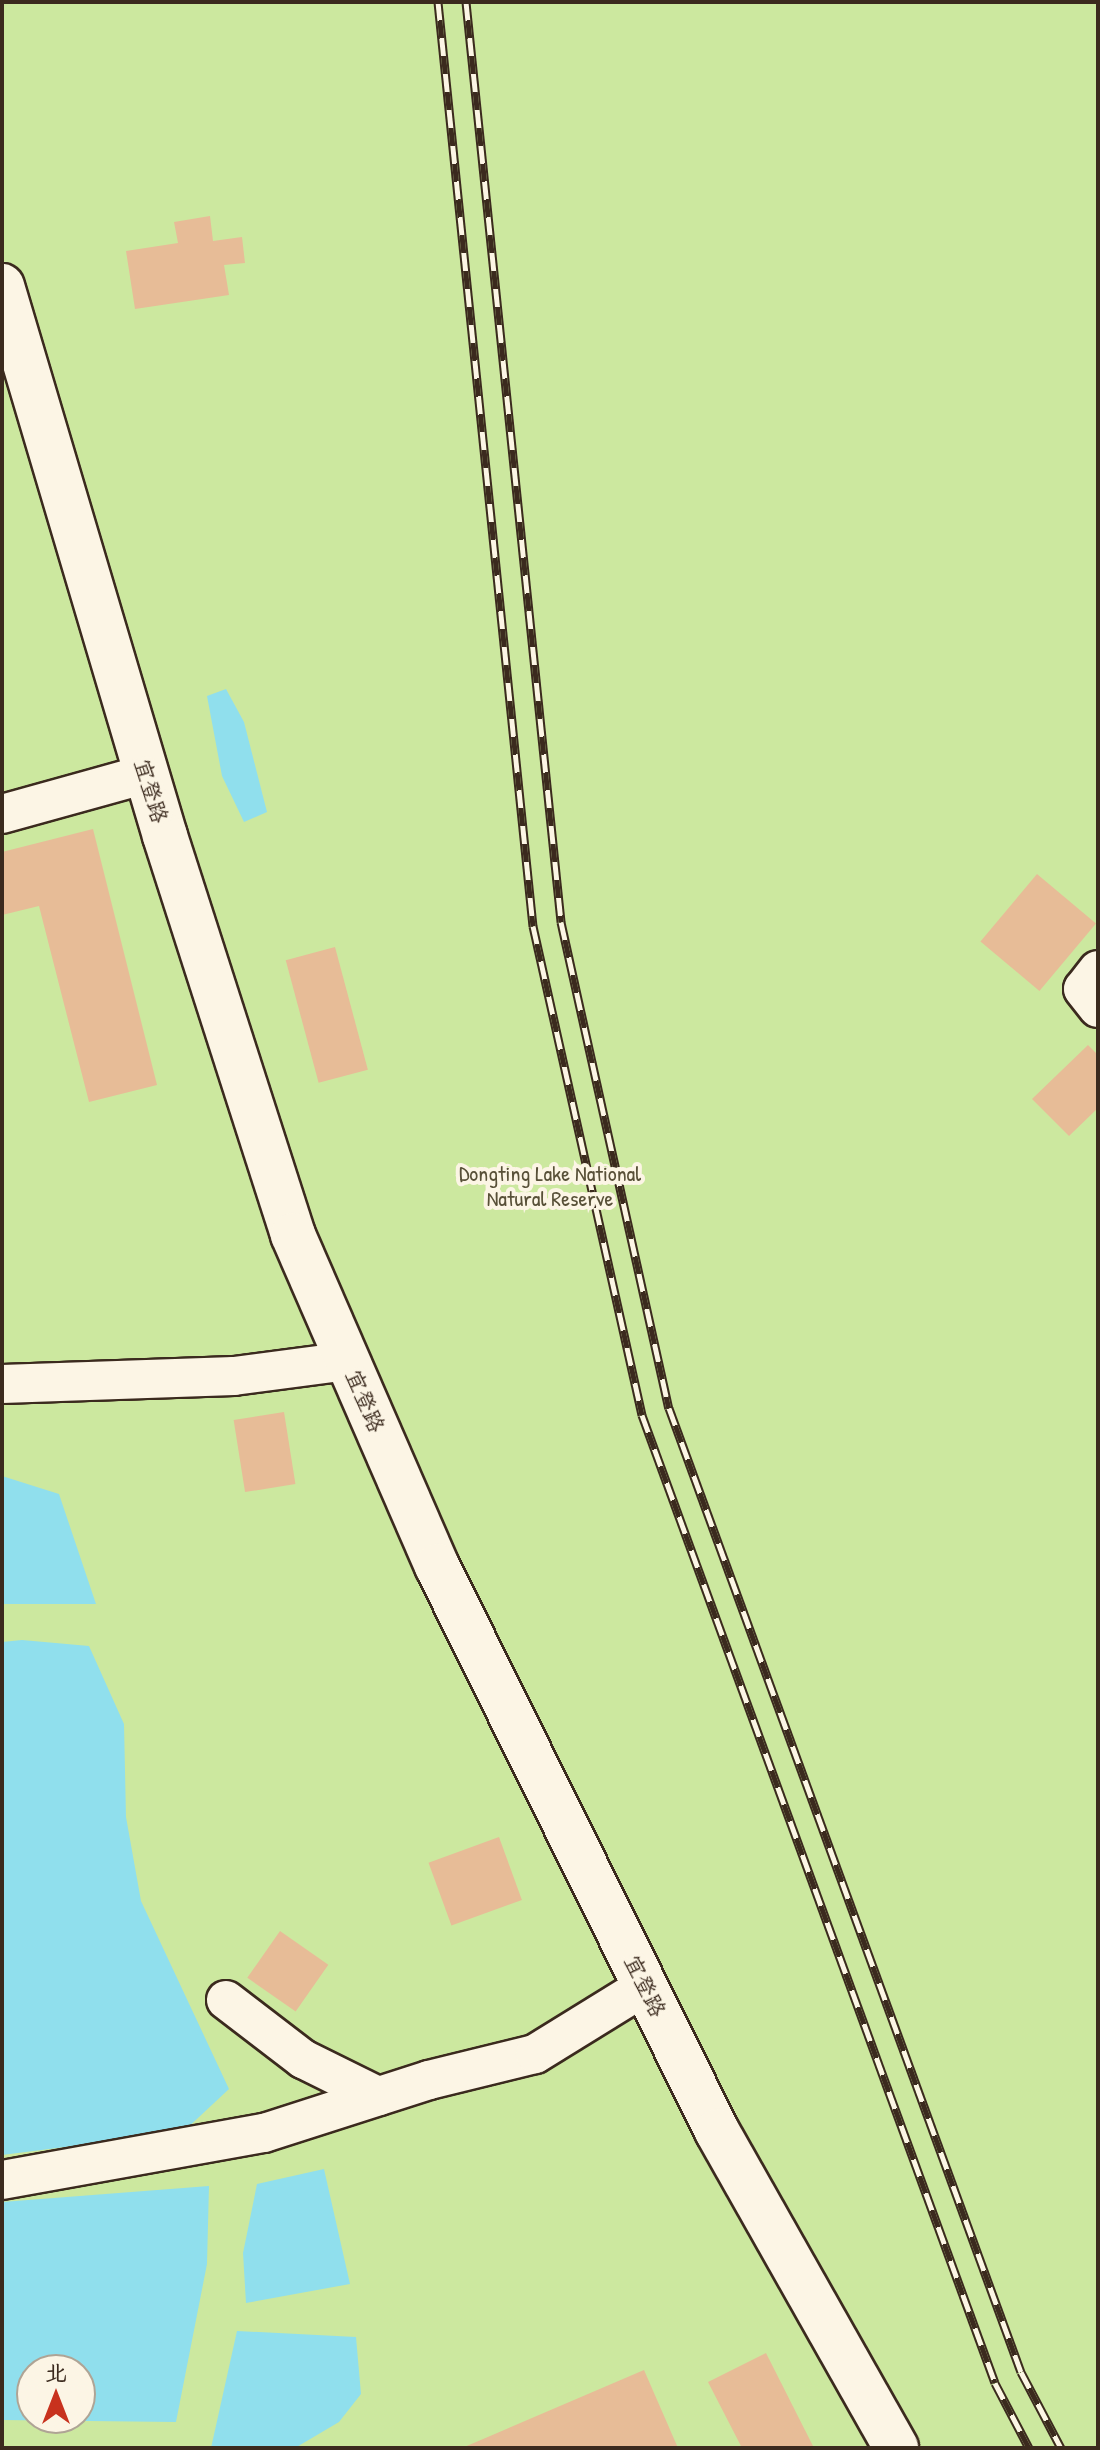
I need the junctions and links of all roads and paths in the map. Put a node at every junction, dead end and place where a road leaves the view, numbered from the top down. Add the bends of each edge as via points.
1 (2, 286) edge
2 (146, 774) junction
3 (2, 814) edge
4 (1098, 970) edge
5 (1098, 1008) edge
6 (348, 1361) junction
7 (2, 1384) edge
8 (645, 1986) junction
9 (226, 2000) dead end
10 (378, 2096) junction
11 (2, 2180) edge
12 (896, 2448) edge

1 - 2 street, 宜登路
2 - 3 street
2 - 6 street, 宜登路 via 293,1235
4 - 5 street via 1083,989
6 - 7 street via 234,1376
6 - 8 street, 宜登路 via 437,1566
8 - 10 street via 535,2054
8 - 12 street, 宜登路 via 717,2131
9 - 10 street via 303,2059
10 - 11 street via 264,2133

